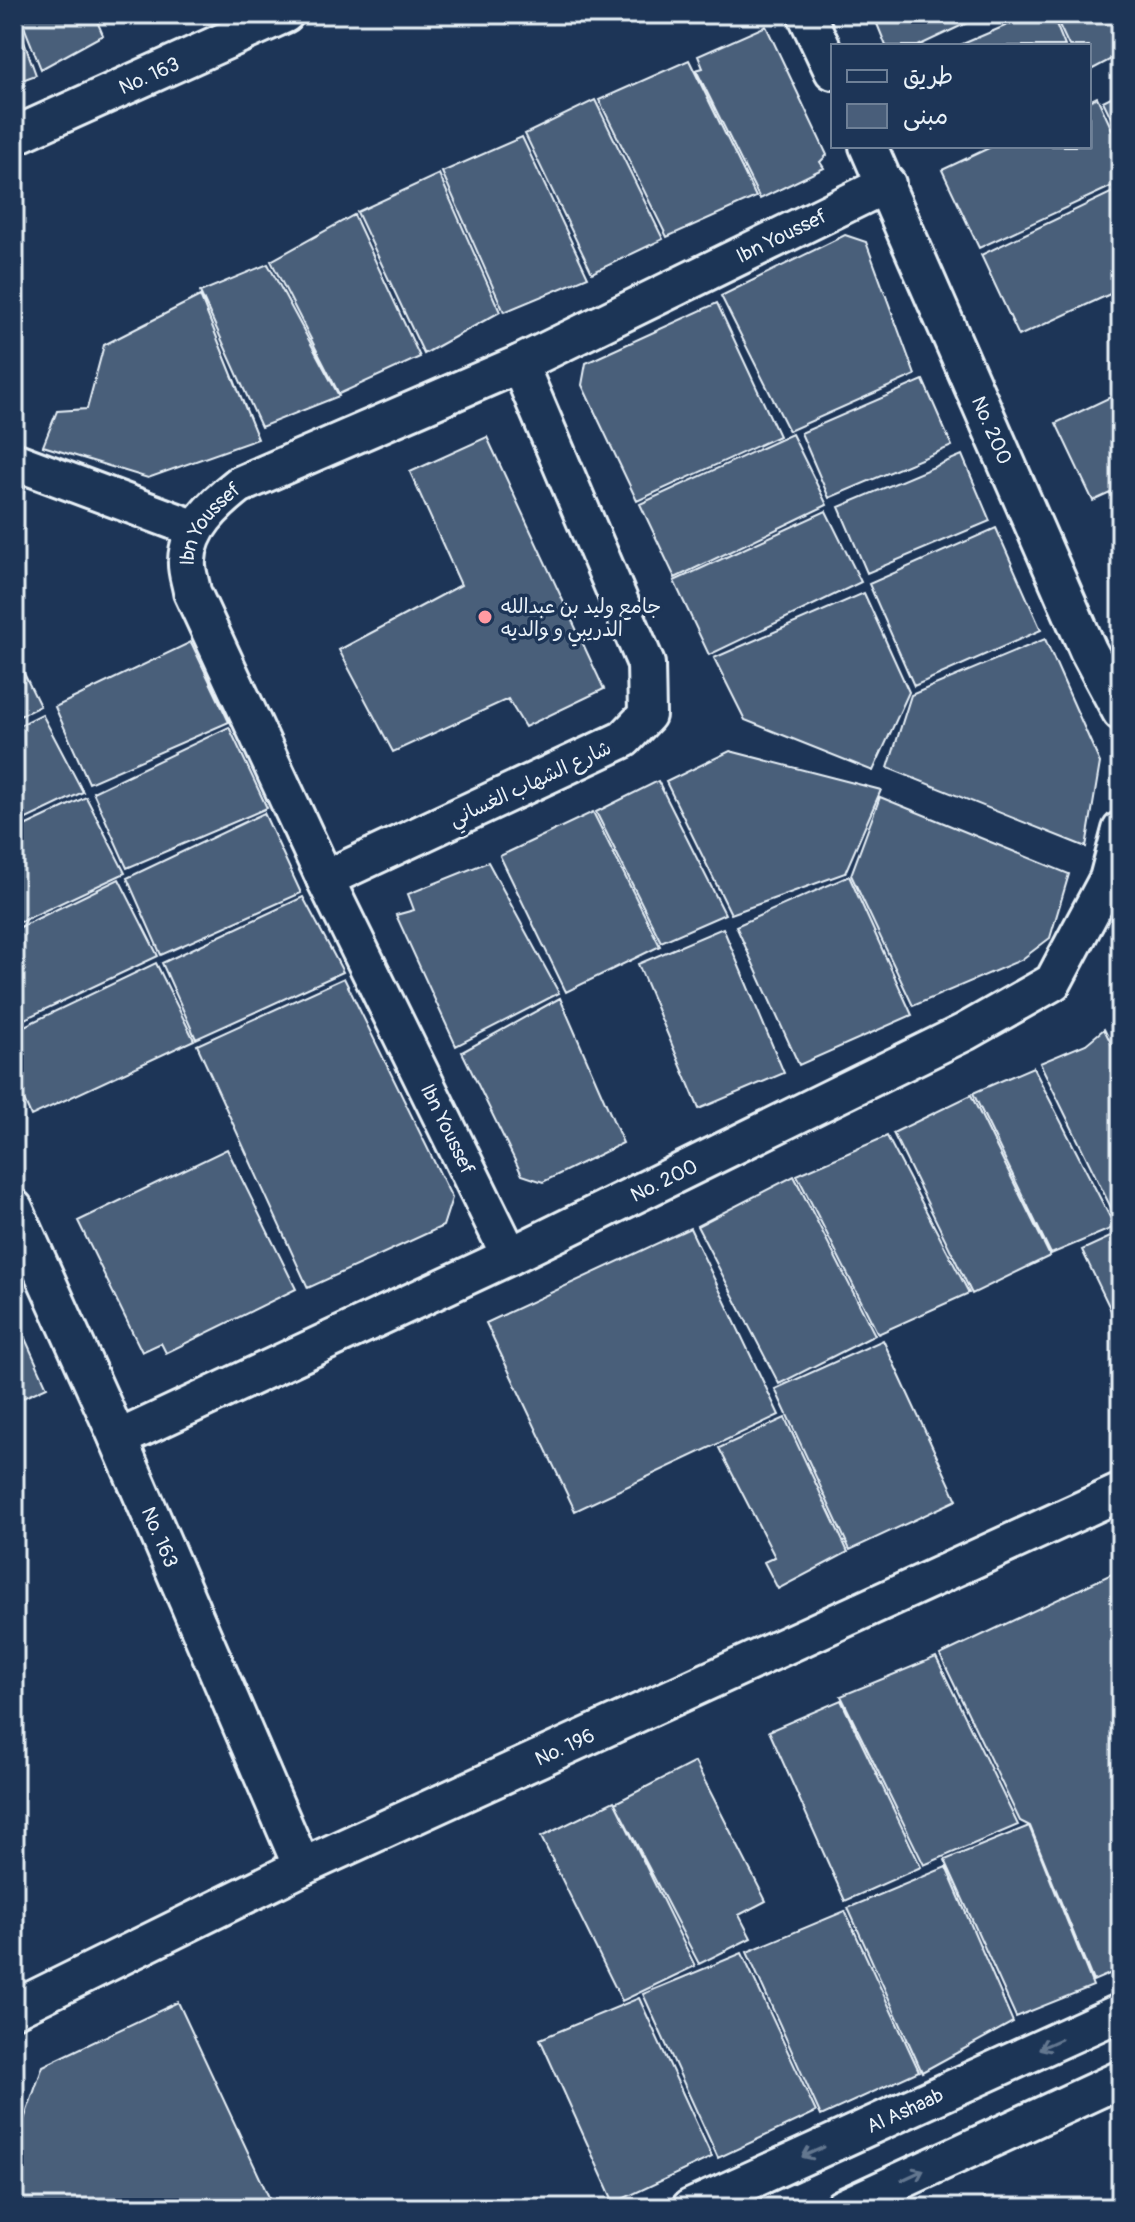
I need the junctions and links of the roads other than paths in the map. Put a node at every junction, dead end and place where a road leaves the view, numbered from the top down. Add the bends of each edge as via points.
1 (285, 14) edge
2 (806, 14) edge
3 (831, 67) edge
4 (14, 136) edge
5 (869, 148) edge
6 (887, 184) junction
7 (519, 364) junction
8 (14, 461) edge
9 (196, 529) junction
10 (1121, 712) edge
11 (1121, 830) edge
12 (325, 879) junction
13 (14, 1208) edge
14 (510, 1256) junction
15 (118, 1439) junction
16 (1121, 1492) edge
17 (302, 1867) junction
18 (14, 2009) edge
19 (1121, 2012) edge
20 (1121, 2079) edge
21 (690, 2208) edge
22 (842, 2208) edge

1 - 4 street, No. 163
2 - 3 street
5 - 6 street, No. 200
6 - 7 street, Ibn Youssef
6 - 10 street, No. 200 via 1088,650
7 - 9 street, Ibn Youssef via 239,485 212,506
7 - 12 street, شارع الشهاب الغساني via 646,664 647,715 624,739
8 - 9 street
9 - 12 street, Ibn Youssef via 187,560 192,592
11 - 14 street, No. 200 via 1108,879 1053,982 965,1032
12 - 14 street, Ibn Youssef
13 - 15 street, No. 163
14 - 15 street, No. 200
15 - 17 street, No. 163
16 - 17 street, No. 196
17 - 18 street, No. 196
19 -> 21 street, Al Ashaab
22 -> 20 street

